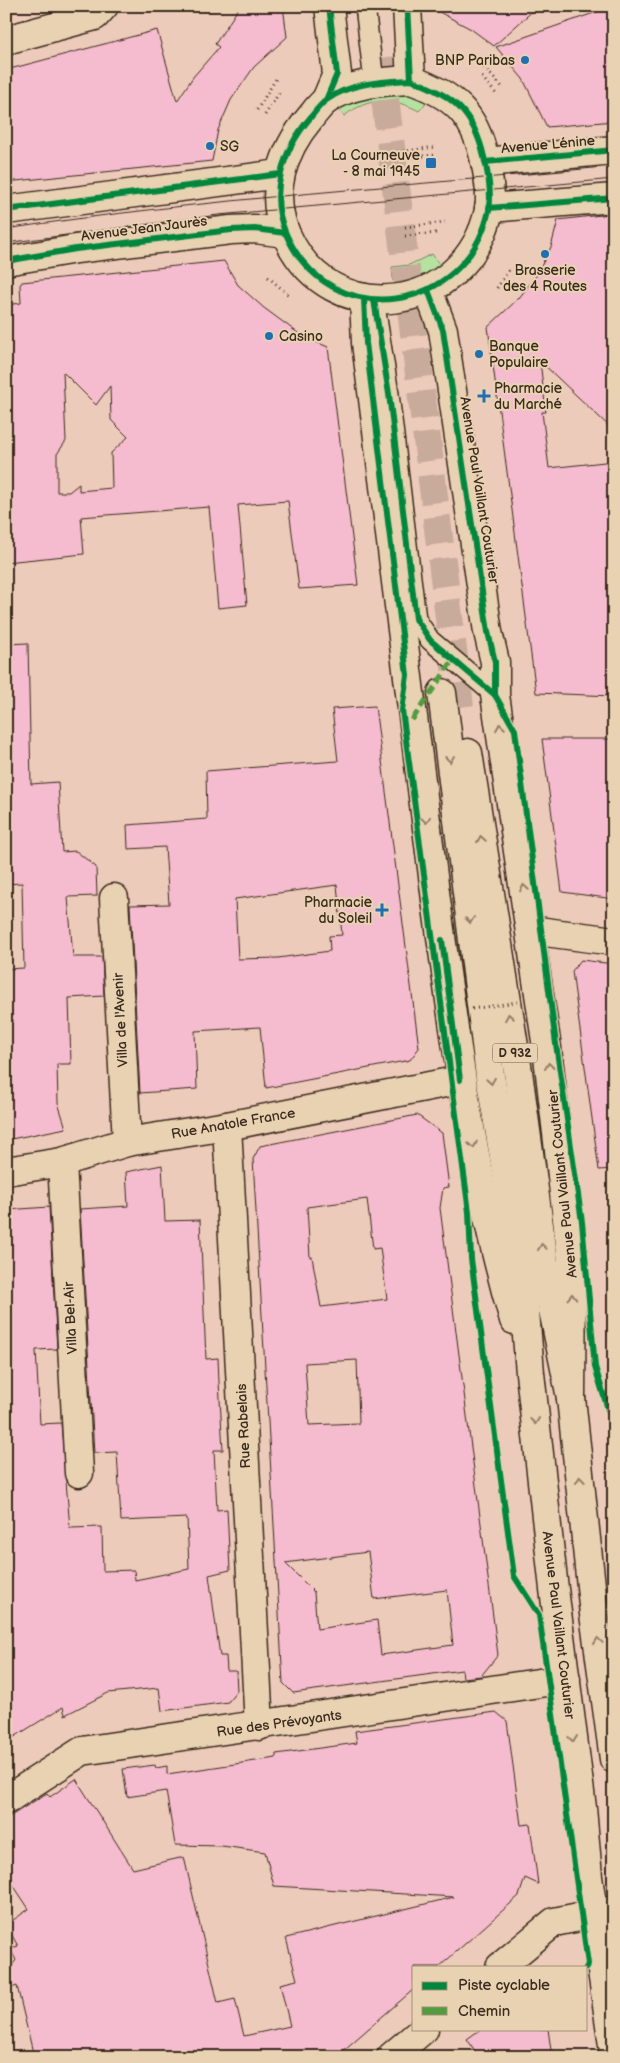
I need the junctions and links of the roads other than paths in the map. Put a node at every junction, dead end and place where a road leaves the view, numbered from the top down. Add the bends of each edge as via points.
1 (104, 6) edge
2 (329, 6) edge
3 (365, 6) edge
4 (407, 6) edge
5 (6, 40) edge
6 (411, 80) junction
7 (374, 82) junction
8 (326, 100) junction
9 (614, 150) edge
10 (486, 162) junction
11 (280, 174) junction
12 (614, 198) edge
13 (489, 208) junction
14 (6, 210) edge
15 (285, 232) junction
16 (6, 261) edge
17 (428, 290) junction
18 (369, 299) junction
19 (495, 695) junction
20 (114, 898) dead end
21 (530, 930) junction
22 (614, 941) edge
23 (460, 1080) junction
24 (228, 1126) junction
25 (126, 1142) junction
26 (62, 1162) junction
27 (6, 1171) edge
28 (530, 1373) junction
29 (571, 1398) junction
30 (79, 1473) dead end
31 (566, 1679) junction
32 (259, 1726) junction
33 (614, 1759) edge
34 (6, 1800) edge
35 (604, 1912) edge
36 (501, 1966) edge
37 (423, 2030) edge
38 (614, 2052) edge
39 (391, 2057) edge

1 - 5 main road via 95,16
2 - 8 main road via 337,74
3 - 7 lane
4 - 6 main road
6 - 7 main road
6 - 10 main road via 436,89 464,110 480,136
7 - 8 main road via 357,85
8 - 11 main road via 289,147
9 - 10 main road, Avenue Lénine
10 - 13 main road
11 - 14 main road
11 - 15 main road via 279,210
12 - 13 main road
13 - 17 main road via 479,242 461,267
15 - 16 main road, Avenue Jean Jaurès via 231,230
15 - 18 main road via 298,256 320,279 339,290
17 - 18 main road via 402,299
17 - 19 main road, Avenue Paul Vaillant Couturier / D 932 via 443,330 495,662
18 - 19 lane via 389,394 416,619 430,640
18 -> 23 main road, Avenue Paul Vaillant Couturier / D 932 via 366,343
21 -> 19 main road, Avenue Paul Vaillant Couturier / D 932
20 - 25 main road, Villa de l'Avenir
21 - 22 main road
29 -> 21 main road, Avenue Paul Vaillant Couturier / D 932 via 572,1261
23 - 24 main road, Rue Anatole France
23 -> 28 main road, Avenue Paul Vaillant Couturier / D 932 via 495,1255
24 - 25 main road, Rue Anatole France
24 - 32 main road, Rue Rabelais
25 - 26 main road, Rue Anatole France
26 - 27 main road, Rue Anatole France
26 - 30 main road, Villa Bel-Air
29 -> 28 main road, Avenue Paul Vaillant Couturier / D 932 via 545,1270 518,1072 451,700 490,1076 520,1249
28 -> 31 main road, Avenue Paul Vaillant Couturier / D 932
33 -> 29 main road, Avenue Paul Vaillant Couturier / D 932 via 594,1614
31 - 32 main road, Rue des Prévoyants
31 -> 35 main road, Avenue Paul Vaillant Couturier / D 932 via 588,1877
32 - 34 main road, Rue des Prévoyants via 82,1751
35 - 36 main road via 554,1922
35 - 38 main road, D 932
37 - 39 main road

